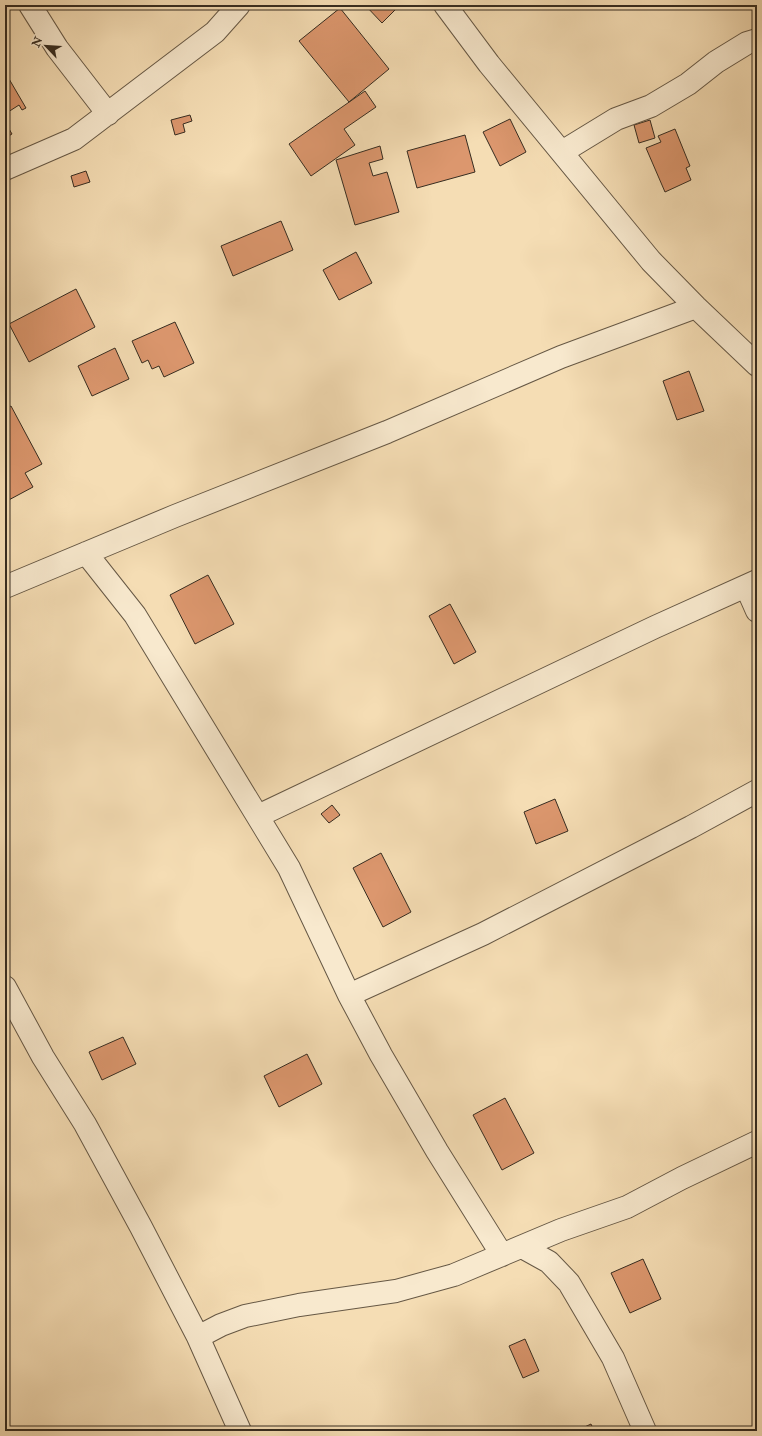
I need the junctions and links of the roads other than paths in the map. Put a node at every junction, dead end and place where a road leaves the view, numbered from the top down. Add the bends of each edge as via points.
1 (30, 5) edge
2 (239, 5) edge
3 (445, 5) edge
4 (757, 40) edge
5 (108, 114) junction
6 (562, 152) junction
7 (5, 169) edge
8 (696, 307) junction
9 (757, 365) edge
10 (86, 553) junction
11 (752, 584) edge
12 (5, 587) edge
13 (757, 611) edge
14 (757, 791) edge
15 (258, 816) junction
16 (5, 988) edge
17 (349, 995) junction
18 (757, 1142) edge
19 (522, 1247) junction
20 (502, 1256) junction
21 (198, 1337) junction
22 (240, 1431) edge
23 (645, 1431) edge

1 - 5 street via 57,48
2 - 5 street via 215,32
3 - 6 street via 489,64
4 - 6 street via 747,42 688,84 651,106 616,119
5 - 7 street via 74,139
6 - 8 street via 651,261
8 - 9 street
8 - 10 street via 561,357 387,432
10 - 12 street
10 - 15 street via 135,615
11 - 13 street
11 - 15 street via 656,626
14 - 17 street via 691,828 483,934
15 - 17 street via 289,868
16 - 21 street via 100,1151
17 - 20 street via 433,1145
18 - 19 street via 627,1208 561,1230
19 - 20 street
19 - 23 street via 550,1262 569,1283 613,1358
20 - 21 street via 454,1276 396,1291 299,1305 245,1316
21 - 22 street

